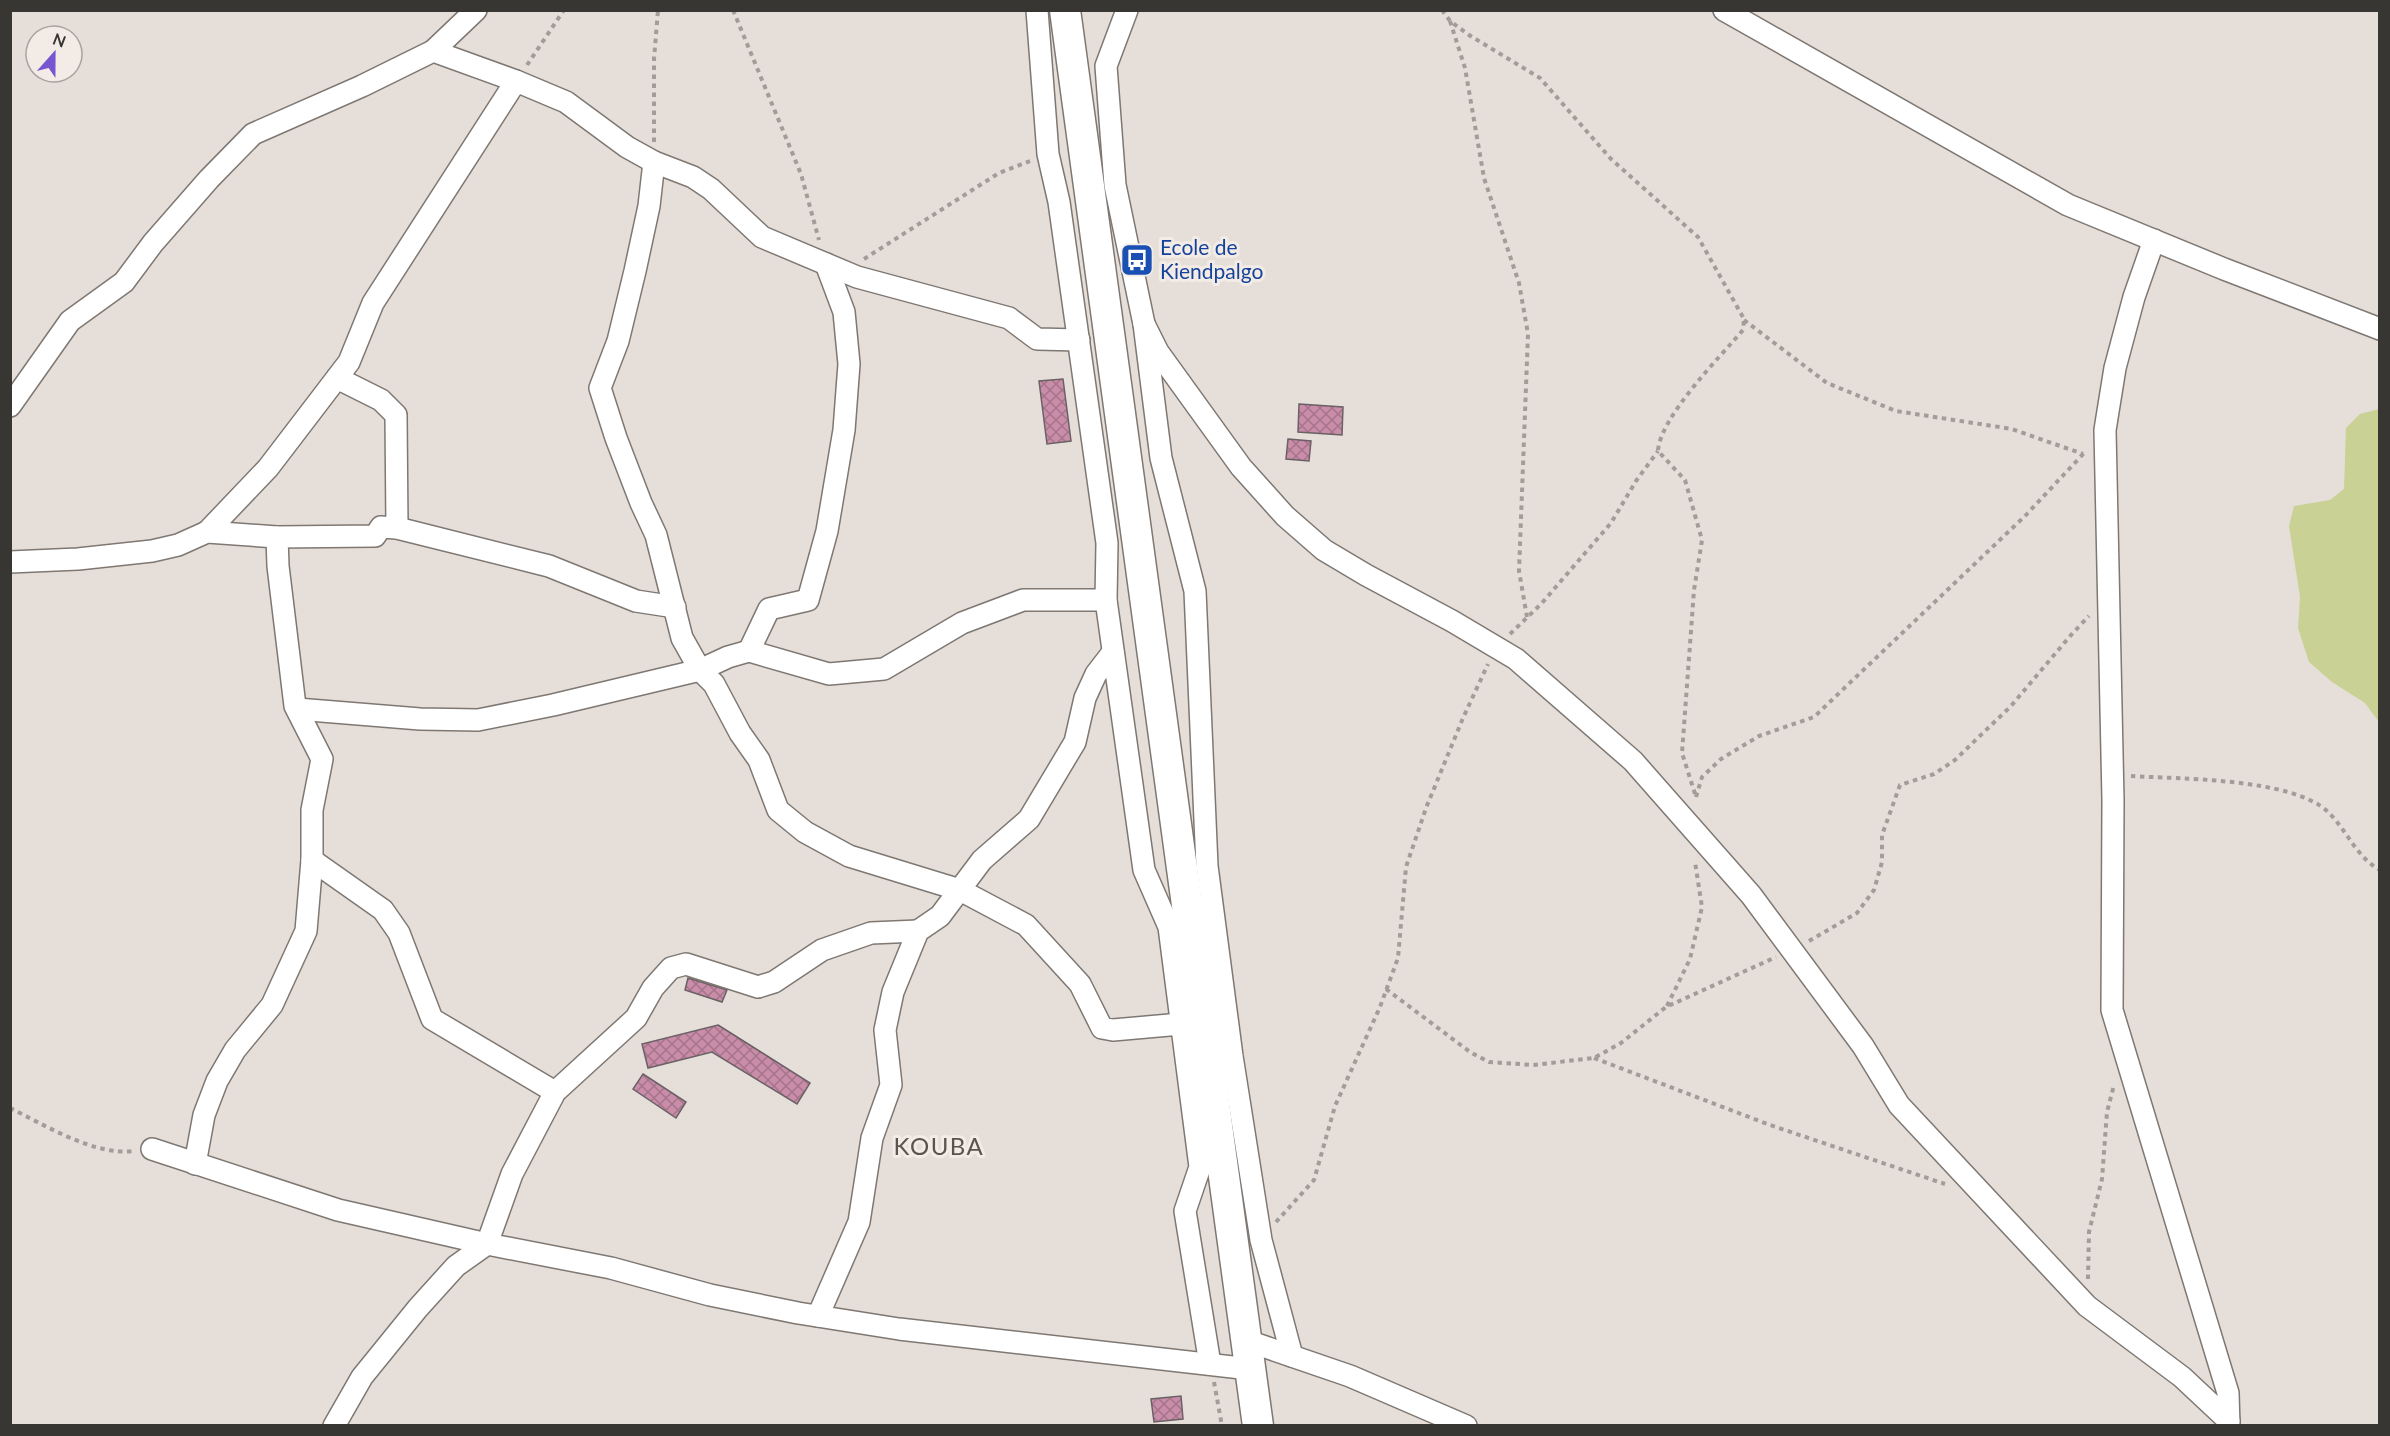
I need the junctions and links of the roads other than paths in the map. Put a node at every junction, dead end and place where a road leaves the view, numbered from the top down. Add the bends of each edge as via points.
1 (476, 10) edge
2 (1037, 10) edge
3 (1065, 10) edge
4 (1127, 10) edge
5 (1724, 10) edge
6 (433, 51) junction
7 (516, 81) junction
8 (654, 162) junction
9 (2154, 240) junction
10 (835, 267) junction
11 (1144, 324) junction
12 (2379, 329) edge
13 (1079, 340) junction
14 (337, 378) junction
15 (10, 406) edge
16 (397, 528) junction
17 (207, 532) junction
18 (277, 537) junction
19 (10, 562) edge
20 (1106, 600) junction
21 (675, 607) junction
22 (749, 651) junction
23 (1113, 652) junction
24 (700, 670) junction
25 (297, 709) junction
26 (312, 860) junction
27 (960, 890) junction
28 (918, 931) junction
29 (1192, 1023) junction
30 (555, 1092) junction
31 (152, 1149) road end
32 (195, 1164) junction
33 (487, 1244) junction
34 (818, 1316) junction
35 (1245, 1340) junction
36 (1292, 1356) junction
37 (1210, 1364) junction
38 (1250, 1369) junction
39 (2229, 1423) edge
40 (334, 1425) edge
41 (1257, 1425) edge
42 (1466, 1425) edge

1 - 6 street
2 - 13 street via 1048,154
3 - 29 highway
4 - 11 street via 1106,66 1116,185
5 - 9 street via 2068,205
6 - 7 street
6 - 15 street via 253,134 153,243 124,282 70,321
7 - 8 street via 566,102
7 - 14 street via 374,303 349,362
8 - 10 street via 693,177 711,189 762,237
8 - 21 street via 635,271 618,341 600,387 636,492 657,535
9 - 12 street
9 - 39 street via 2115,368 2105,430 2113,775 2112,1010 2228,1393
10 - 13 street via 857,277 1009,318 1037,339
10 - 22 street via 849,364 844,430 827,531 808,600 770,609
11 - 36 street via 1161,458 1195,591 1207,866 1232,1056 1261,1240
11 - 39 street via 1158,352 1241,467 1285,516 1324,550 1516,659 1633,761 1751,896 1863,1046 1899,1105 2087,1306 2182,1377
13 - 20 street via 1107,543
14 - 16 street via 381,400 396,415
14 - 17 street via 268,468
16 - 18 street via 381,527 375,536
16 - 21 street via 549,566 636,601
17 - 18 street
17 - 19 street via 152,551
18 - 25 street
20 - 22 street via 1023,600 962,623 885,669 829,674
20 - 23 street
21 - 24 street via 682,639
22 - 24 street
23 - 27 street via 1096,674 1085,698 1075,742 1029,819 982,860
23 - 29 street via 1144,870 1169,927
24 - 25 street via 478,720
24 - 27 street via 714,684 740,734 759,760 778,810 805,832 849,856
25 - 26 street via 322,759 312,810
26 - 30 street via 383,910 399,933 432,1019
26 - 32 street via 306,931 272,1005 235,1050 217,1081 204,1115
27 - 28 street via 940,916
27 - 29 street via 1026,925 1080,984 1102,1028
28 - 30 street via 871,933 822,950 774,982 758,987 686,964 672,968 653,988 636,1018
28 - 34 street via 893,992 885,1029 891,1085 872,1138 859,1222
29 - 35 highway
29 - 37 street via 1200,1167 1185,1211
30 - 33 street via 512,1174
31 - 32 street
32 - 33 street via 338,1210
33 - 34 street via 571,1259 710,1295
33 - 40 street via 456,1266 418,1308 362,1377
34 - 37 street via 899,1329
35 - 36 street
35 - 38 highway
36 - 42 street
37 - 38 street
38 - 41 highway

